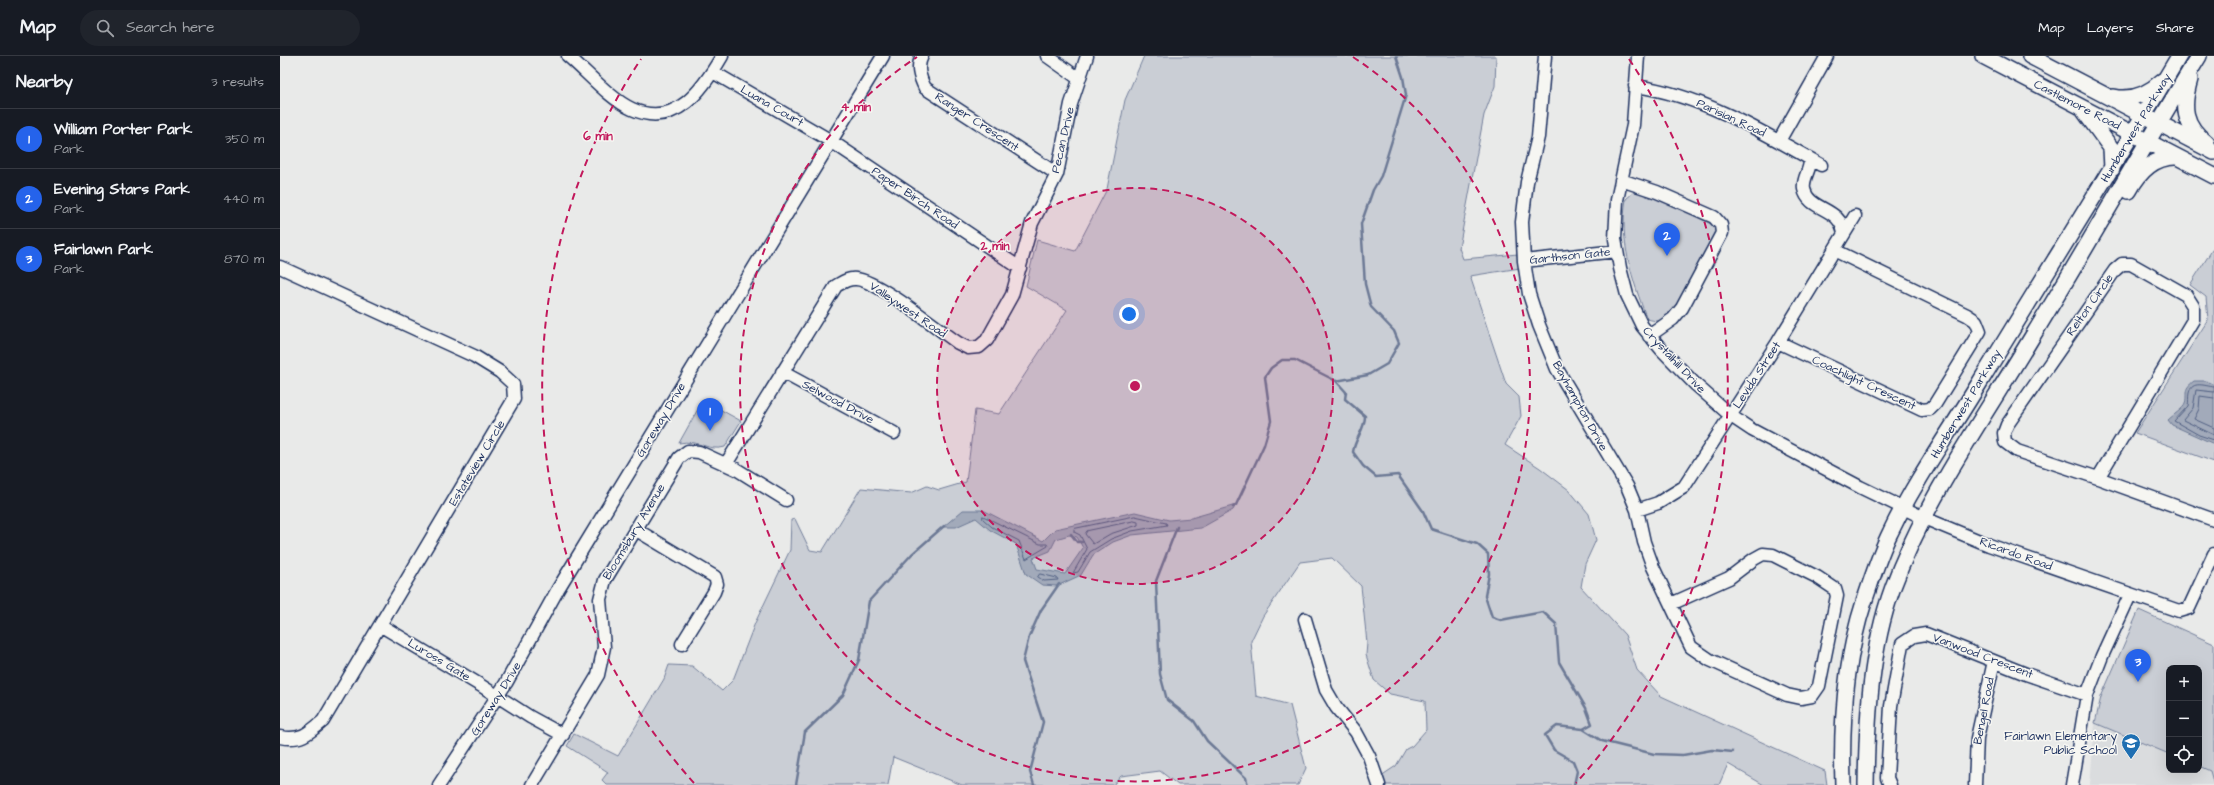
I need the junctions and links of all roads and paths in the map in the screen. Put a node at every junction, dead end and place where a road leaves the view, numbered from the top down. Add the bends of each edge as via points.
1 (568, 56) edge
2 (722, 56) edge
3 (883, 56) edge
4 (922, 56) edge
5 (1047, 56) edge
6 (1087, 56) edge
7 (1545, 56) edge
8 (1638, 56) edge
9 (1827, 56) edge
10 (1983, 56) edge
11 (2030, 56) edge
12 (2179, 56) edge
13 (2197, 59) edge
14 (713, 72) junction
15 (2167, 76) junction
16 (1078, 78) junction
17 (1635, 86) junction
18 (2106, 95) junction
19 (2080, 106) junction
20 (2151, 119) junction
21 (2134, 134) junction
22 (831, 141) junction
23 (2147, 141) junction
24 (1779, 142) junction
25 (2214, 148) edge
26 (2214, 152) edge
27 (2177, 158) junction
28 (1810, 159) junction
29 (1821, 165) dead end
30 (2112, 169) junction
31 (1057, 174) junction
32 (2214, 176) edge
33 (1621, 180) junction
34 (1855, 216) dead end
35 (1844, 234) junction
36 (1834, 250) junction
37 (1617, 251) junction
38 (1524, 261) junction
39 (280, 267) edge
40 (1020, 268) junction
41 (2068, 279) junction
42 (1649, 336) junction
43 (1778, 342) junction
44 (782, 372) junction
45 (1731, 416) junction
46 (894, 432) dead end
47 (726, 464) junction
48 (2098, 478) junction
49 (786, 500) dead end
50 (1903, 507) junction
51 (1637, 510) junction
52 (1924, 518) junction
53 (2214, 520) edge
54 (635, 529) junction
55 (2214, 554) edge
56 (2130, 595) junction
57 (1671, 604) junction
58 (1305, 619) dead end
59 (380, 625) junction
60 (682, 644) dead end
61 (1994, 661) junction
62 (2087, 695) junction
63 (498, 697) junction
64 (563, 735) junction
65 (280, 737) edge
66 (439, 785) edge
67 (532, 785) edge
68 (1379, 785) edge
69 (1843, 785) edge
70 (1866, 785) edge
71 (1890, 785) edge
72 (1975, 785) edge
73 (2072, 785) edge

1 - 14 street via 632,109 650,115 672,112 690,102
2 - 14 street
3 - 22 street, Goreway Drive
4 - 31 street, Ranger Crescent via 918,64 925,88
5 - 16 street
6 - 16 street, Pecan Drive
7 - 38 street, Bayhampton Drive via 1538,137 1527,182 1522,222
8 - 17 street, Crystalhill Drive
9 - 24 street
10 - 19 main road, Castlemore Road
11 - 18 main road, Castlemore Road
12 - 15 main road, Humberwest Parkway
13 - 20 main road, Humberwest Parkway
13 - 25 main road via 2186,94 2185,109 2196,135
14 - 22 street, Luana Court
15 - 18 main road via 2139,96 2121,99
15 - 20 main road, Humberwest Parkway
16 - 31 street, Pecan Drive
17 - 24 street, Parisian Road via 1693,100
17 - 33 street, Crystalhill Drive via 1632,125
18 - 20 main road, Castlemore Road
19 - 21 main road, Castlemore Road
19 - 30 main road via 2111,148
20 - 21 main road, Humberwest Parkway
20 - 23 main road, Humberwest Parkway
20 - 26 main road, Castlemore Road
21 - 23 main road, Castlemore Road
21 - 30 main road, Humberwest Parkway
22 - 40 street, Paper Birch Road
22 - 63 street, Goreway Drive via 558,589
23 - 27 main road, Castlemore Road
23 - 41 main road, Humberwest Parkway
24 - 28 street, Parisian Road
27 - 32 main road, Castlemore Road
27 - 41 main road via 2159,160 2149,165 2139,176 2112,219
28 - 29 street, Parisian Road
28 - 35 street via 1810,167 1804,181 1807,196 1840,220
30 - 50 main road, Humberwest Parkway
31 - 40 street, Pecan Drive via 1032,223
33 - 37 street, Crystalhill Drive via 1617,200
33 - 42 street via 1657,192 1714,217 1721,225 1722,233 1682,308 1673,319
34 - 35 street, Levida Street
35 - 36 street, Levida Street
36 - 43 street, Levida Street
36 - 43 street, Coachlight Crescent via 1967,315 1976,321 1980,331 1935,404 1930,409 1922,410
37 - 38 street, Garthson Gate
37 - 42 street, Crystalhill Drive via 1626,295
38 - 51 street, Bayhampton Drive via 1531,300 1558,369 1627,486
39 - 59 street, Estateview Circle via 474,356 500,372 513,384 514,399 507,413
40 - 44 street, Valleywest Road via 1012,295 987,340 979,347 968,348 878,286 862,280 845,280 836,286
41 - 52 main road, Humberwest Parkway
42 - 45 street, Crystalhill Drive via 1696,385
43 - 45 street, Levida Street
44 - 46 street, Selwood Drive
44 - 47 street, Valleywest Road
45 - 50 street, Crystalhill Drive via 1752,430
45 - 51 street, Levida Street via 1684,487 1658,503
47 - 49 street, Bloomsbury Avenue
47 - 54 street, Bloomsbury Avenue via 699,452 685,453 678,458
48 - 48 street, Relton Circle via 2017,451 2005,442 2004,433 2007,425 2115,270 2122,264 2131,264 2186,295 2193,306 2193,320
48 - 53 street, Relton Circle
50 - 52 street, Ricardo Road
50 - 69 main road, Humberwest Parkway via 1889,535 1863,604 1854,643 1844,714
51 - 57 street, Bayhampton Drive via 1653,567
52 - 56 street, Ricardo Road via 1989,545
52 - 70 main road, Humberwest Parkway via 1892,589 1881,632 1869,705
54 - 60 street via 715,577 717,584 714,592
54 - 64 street, Bloomsbury Avenue via 605,580 601,592 604,647 598,675
55 - 56 street via 2188,608 2183,611
56 - 62 street
57 - 57 street, Bayhampton Drive via 1691,647 1710,660 1801,698 1812,696 1819,686 1837,596 1835,589 1817,577 1773,555 1763,554 1729,578
58 - 68 street via 1326,690 1356,732 1369,756
59 - 63 street, Luross Gate
59 - 65 street, Estateview Circle via 323,721 309,734 293,740
61 - 62 street, Vanwood Crescent
61 - 71 street, Vanwood Crescent via 1926,634 1914,636 1902,644 1891,706 1887,778
61 - 72 street, Bengel Road via 1977,738
62 - 73 street
63 - 64 street, Luross Gate
63 - 66 street, Goreway Drive
64 - 67 street, Bloomsbury Avenue

